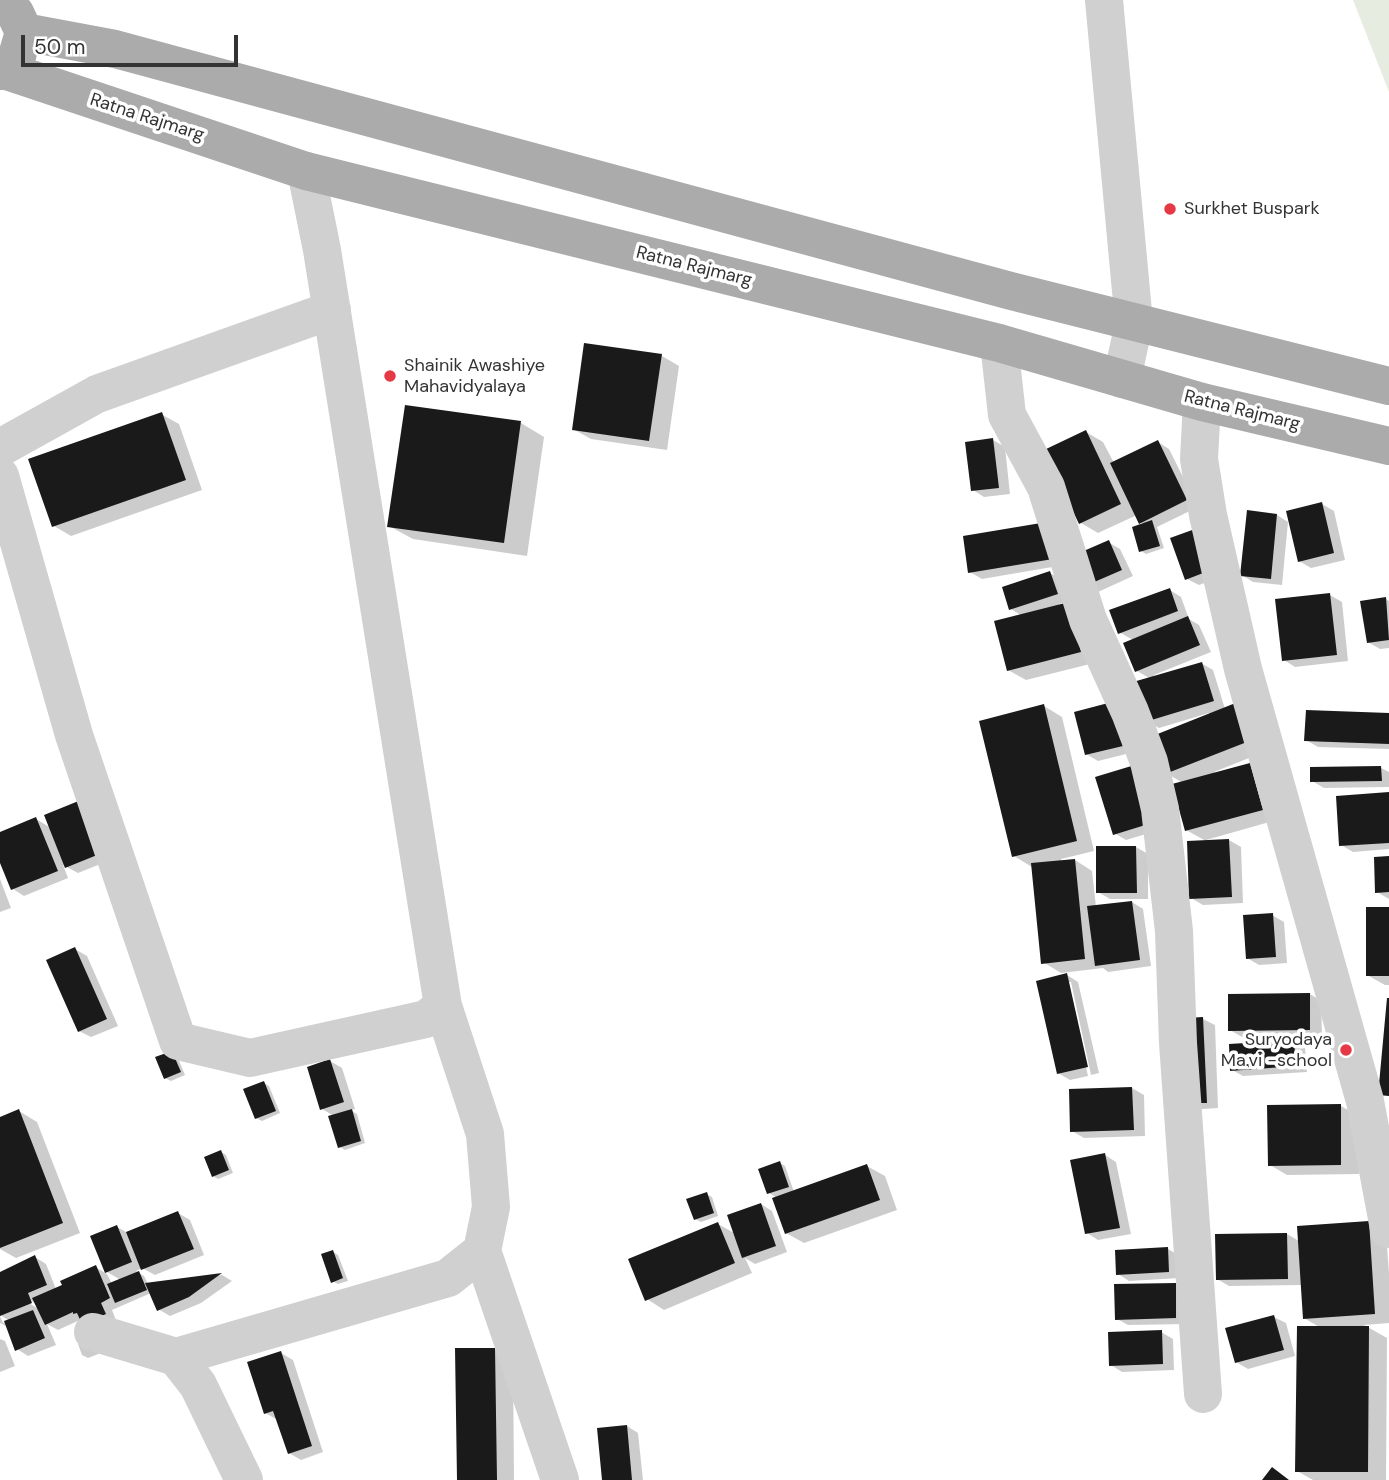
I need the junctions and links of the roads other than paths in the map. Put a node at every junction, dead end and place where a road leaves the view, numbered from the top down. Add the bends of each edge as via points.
1 (1104, 0) edge
2 (16, 12) edge
3 (2, 71) edge
4 (306, 171) junction
5 (332, 310) junction
6 (1134, 323) junction
7 (999, 343) junction
8 (1122, 379) junction
9 (1389, 386) edge
10 (1202, 402) junction
11 (1389, 446) edge
12 (0, 449) edge
13 (0, 476) edge
14 (443, 1006) junction
15 (1389, 1229) edge
16 (482, 1251) junction
17 (93, 1332) dead end
18 (176, 1357) junction
19 (1203, 1394) dead end
20 (244, 1480) edge
21 (561, 1480) edge

1 - 6 street
2 - 3 main road, Ratna Rajmarg via 20,54
2 - 6 main road, Ratna Rajmarg via 115,50
3 - 4 main road, Ratna Rajmarg
4 - 5 street
4 - 7 main road, Ratna Rajmarg
5 - 12 street via 97,394
5 - 14 street
6 - 8 street
6 - 9 main road, Ratna Rajmarg
7 - 8 main road, Ratna Rajmarg
7 - 19 street via 1007,415 1046,487 1088,621 1149,762 1160,809 1174,931
8 - 10 main road, Ratna Rajmarg
10 - 11 main road, Ratna Rajmarg
10 - 15 street via 1199,459 1242,669 1364,1101
13 - 14 street via 74,736 178,1041 250,1058 426,1020
14 - 16 street via 485,1134 491,1207
16 - 18 street via 448,1278
16 - 21 street
17 - 18 street
18 - 20 street via 198,1385

